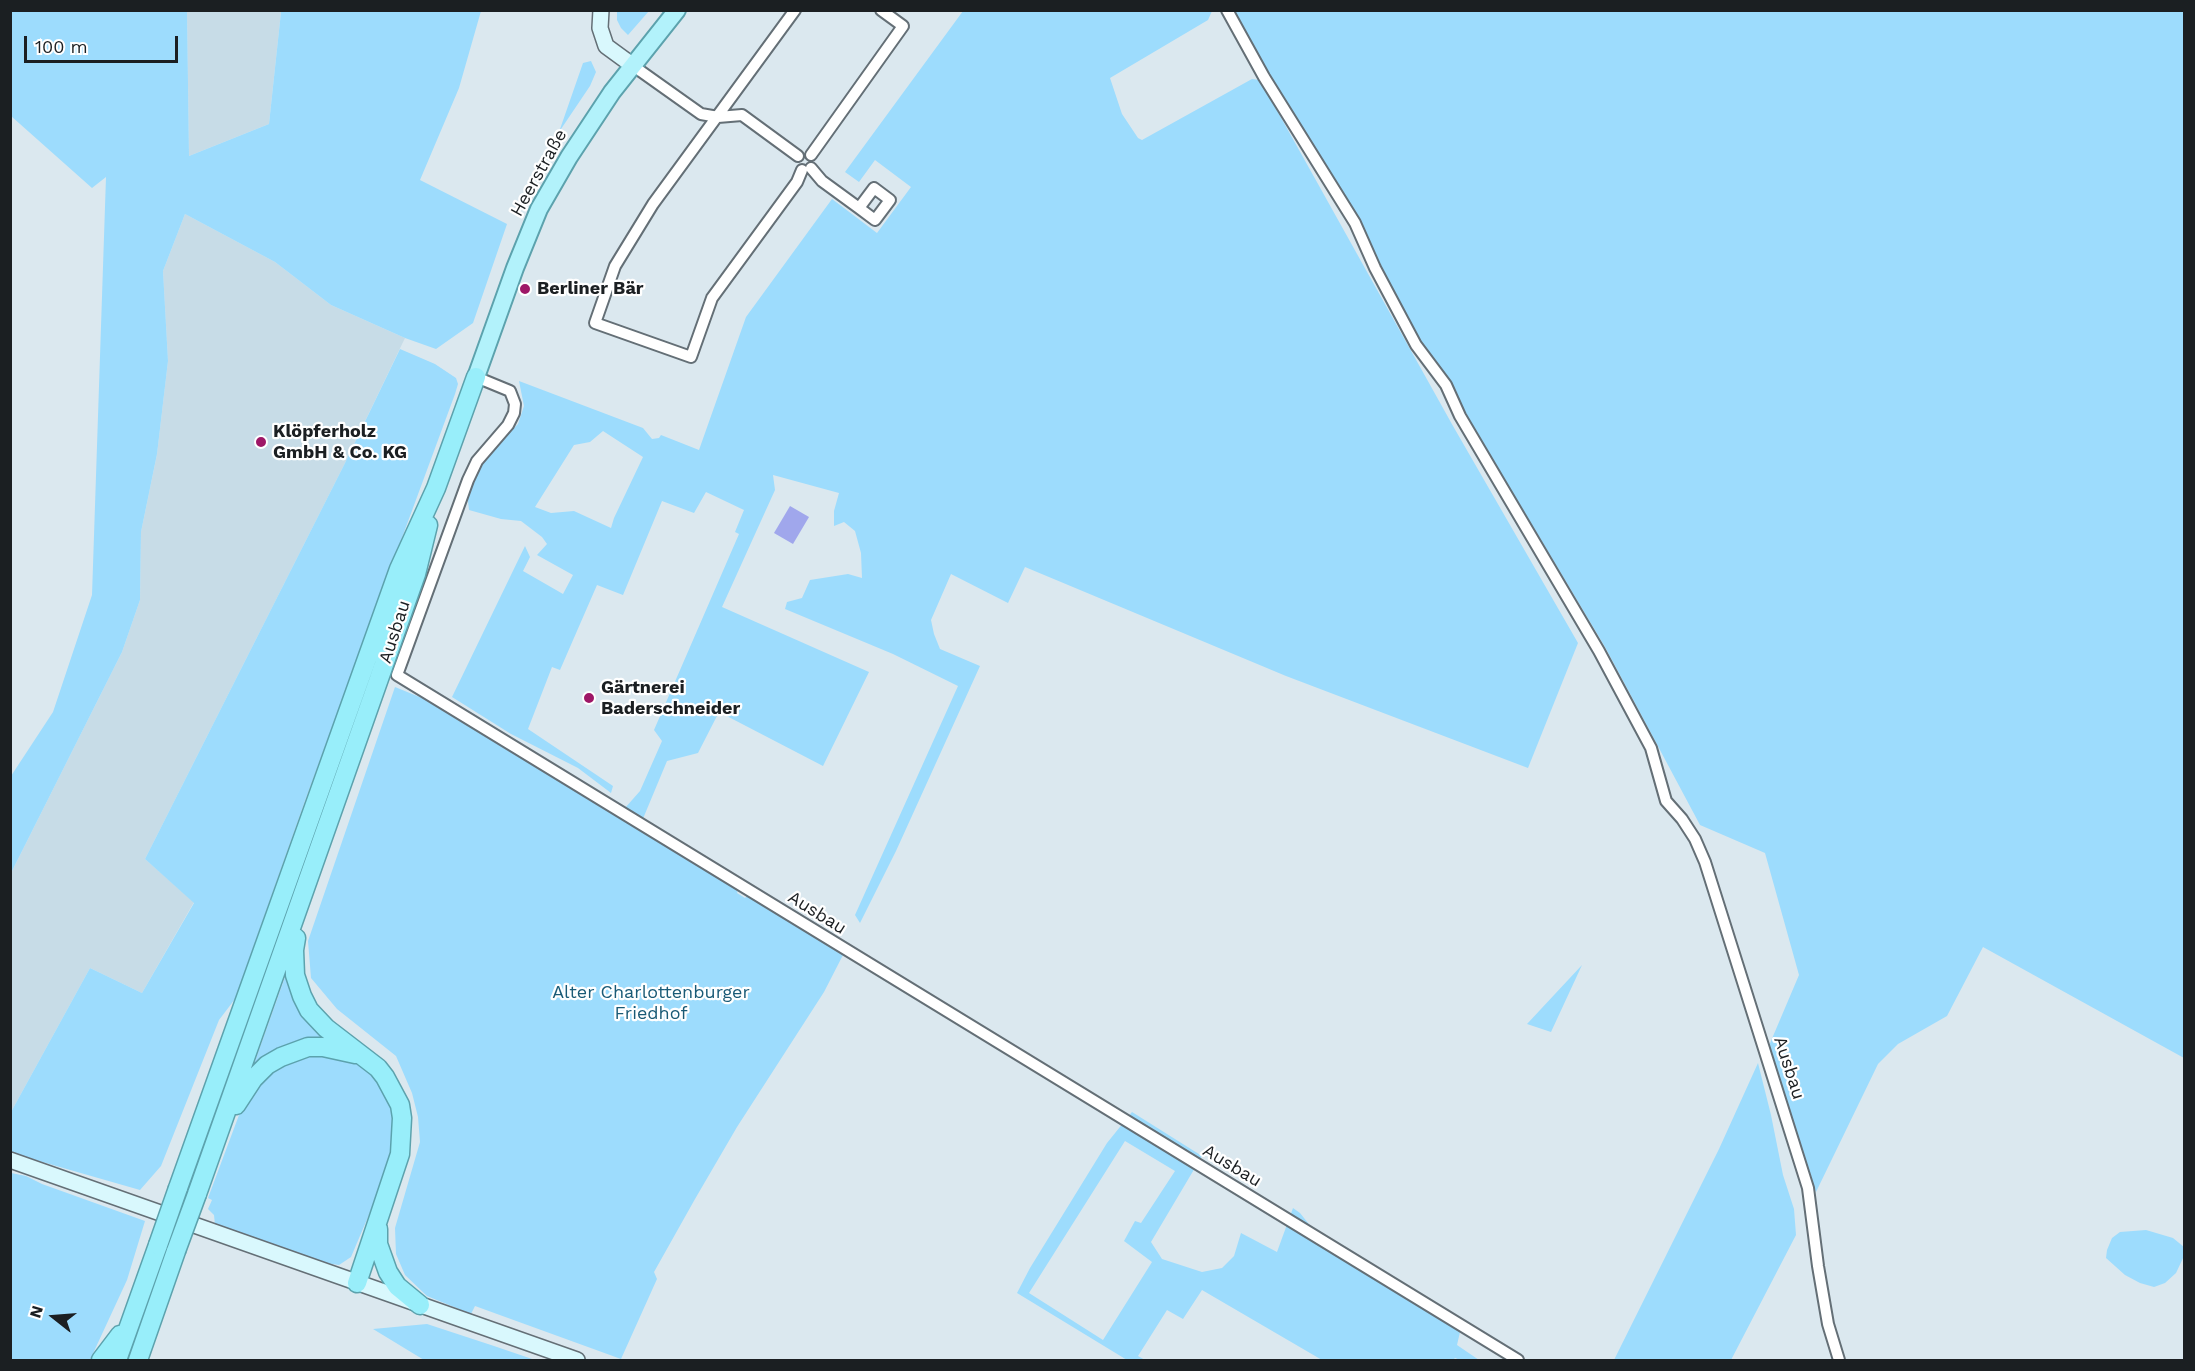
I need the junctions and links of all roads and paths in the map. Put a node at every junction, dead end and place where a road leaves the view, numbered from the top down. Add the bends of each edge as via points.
1 (601, 10) edge
2 (677, 10) edge
3 (795, 10) edge
4 (881, 10) edge
5 (1227, 10) edge
6 (632, 65) junction
7 (718, 117) junction
8 (811, 155) junction
9 (798, 156) junction
10 (806, 169) junction
11 (859, 208) dead end
12 (477, 377) junction
13 (436, 488) junction
14 (312, 872) junction
15 (366, 1059) junction
16 (211, 1154) junction
17 (10, 1160) edge
18 (380, 1218) junction
19 (357, 1283) junction
20 (420, 1305) junction
21 (135, 1310) junction
22 (101, 1360) edge
23 (117, 1360) edge
24 (138, 1360) edge
25 (577, 1360) edge
26 (1518, 1360) edge
27 (1839, 1360) edge

1 - 6 main road via 600,28 606,46
2 - 6 main road, Heerstraße
3 - 7 street
4 - 8 street via 903,26
5 - 27 street, Ausbau via 1355,223 1416,345 1446,385 1460,416 1599,651 1651,748 1666,801 1695,839 1808,1188 1828,1324
6 - 7 street via 701,114
6 - 12 main road, Heerstraße via 568,157 539,209
7 - 9 street via 742,115
7 - 10 street via 653,204 615,266 595,324 691,357 712,298
8 - 9 street
8 - 10 street via 814,161
9 - 10 street via 796,164
10 - 11 street
12 - 13 highway
12 - 26 street, Ausbau via 510,391 514,413 477,461 468,480 397,675
13 - 14 highway via 416,574
13 - 21 highway, bridge via 399,569
14 - 15 highway via 294,950 298,986 315,1017
14 - 16 highway
15 - 16 highway via 323,1047 308,1047 267,1065 244,1092
15 - 18 highway via 390,1084 402,1118 400,1154
16 - 24 highway, bridge
17 - 19 main road
18 - 19 highway
18 - 20 highway via 378,1244 384,1264 397,1286
19 - 20 main road
20 - 25 main road
21 - 22 highway
21 - 23 highway

